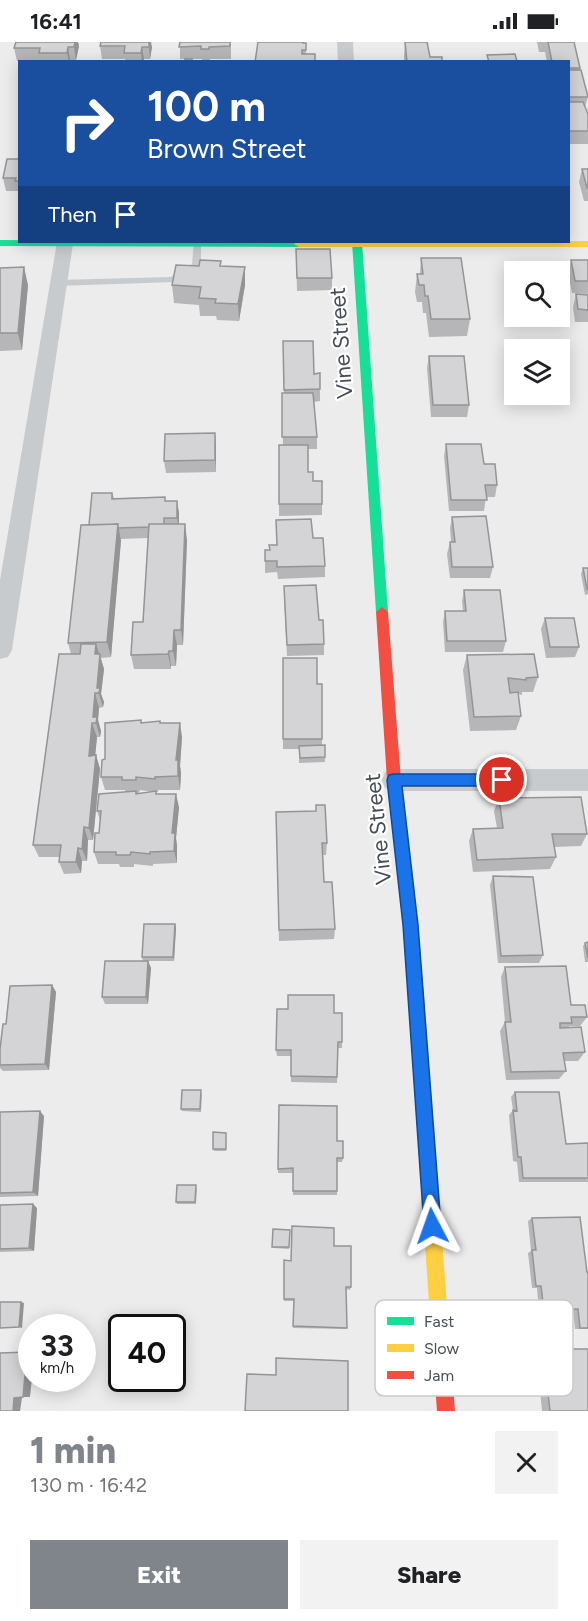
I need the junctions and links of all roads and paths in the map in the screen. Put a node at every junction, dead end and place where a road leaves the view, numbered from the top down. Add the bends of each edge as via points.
1 (345, 42) edge
2 (346, 60) edge
3 (0, 243) edge
4 (187, 243) edge
5 (357, 243) edge
6 (472, 243) edge
7 (64, 244) junction
8 (588, 244) edge
9 (58, 283) junction
10 (5, 592) edge
11 (0, 650) edge
12 (394, 780) junction
13 (588, 780) edge
14 (438, 1300) edge
15 (445, 1396) edge
16 (446, 1411) edge

1 - 2 street
3 - 7 street
4 - 7 street
4 - 9 lane via 196,265 171,280
5 - 12 street, Vine Street
6 - 8 street
7 - 9 street
9 - 10 street
10 - 11 street
12 - 13 street
12 - 14 street, Vine Street via 411,925
15 - 16 street, Vine Street

